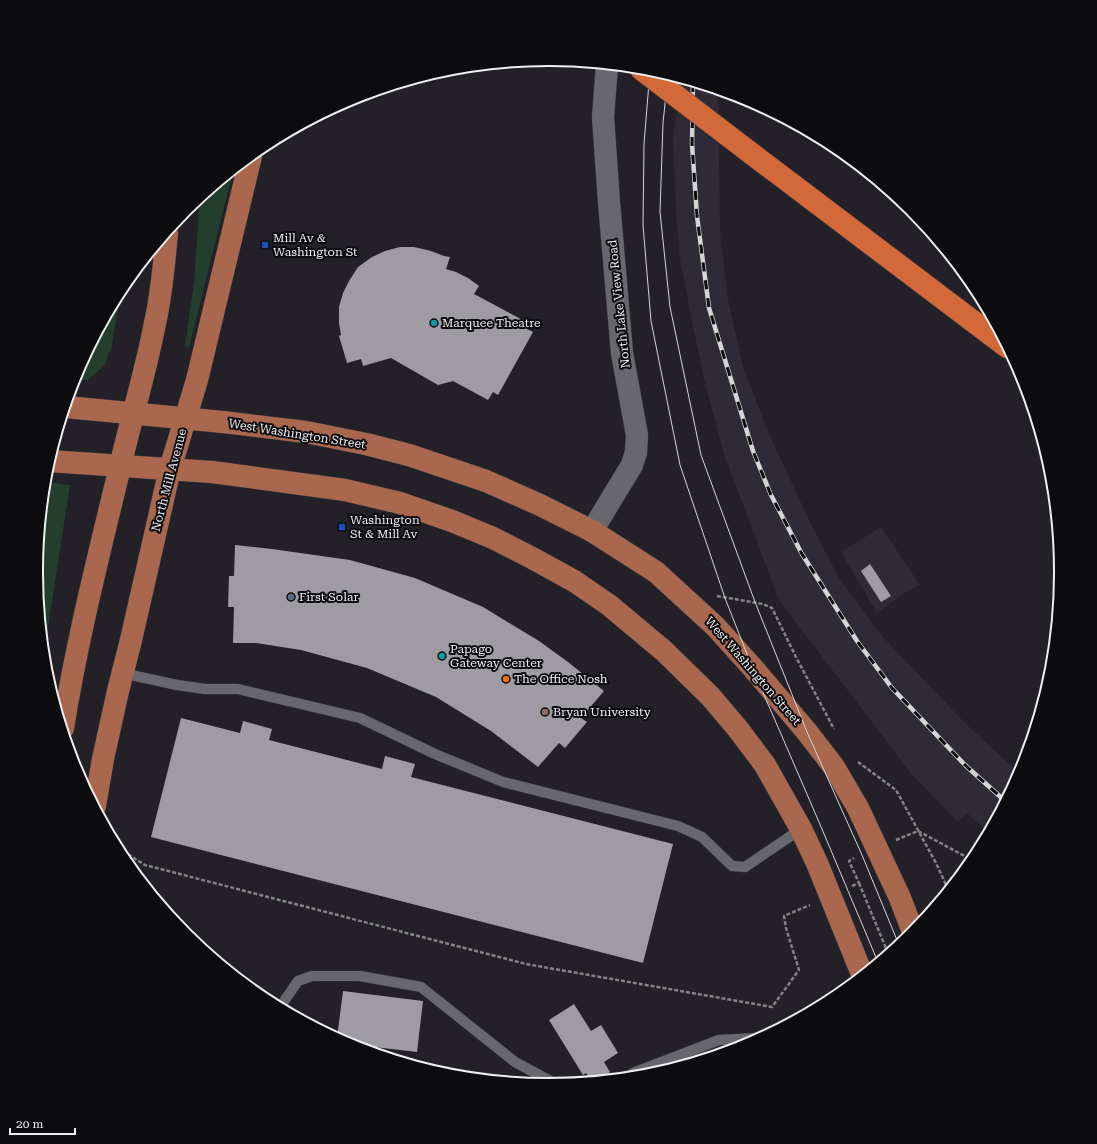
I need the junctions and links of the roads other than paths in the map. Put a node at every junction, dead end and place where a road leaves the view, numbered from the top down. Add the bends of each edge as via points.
1 (607, 70) edge
2 (652, 77) edge
3 (249, 166) edge
4 (166, 241) edge
5 (997, 339) edge
6 (71, 408) edge
7 (134, 414) junction
8 (186, 418) junction
9 (56, 461) edge
10 (120, 466) junction
11 (170, 469) junction
12 (592, 532) junction
13 (122, 674) junction
14 (65, 717) edge
15 (96, 799) edge
16 (801, 828) junction
17 (910, 925) edge
18 (860, 970) edge
19 (283, 1002) edge
20 (742, 1039) edge
21 (645, 1068) edge
22 (544, 1078) edge

1 - 12 street, North Lake View Road via 603,117 608,202 622,353 637,435 632,465
2 - 5 highway, bridge
3 - 8 main road, North Mill Avenue
4 - 7 main road via 156,322
6 - 7 main road, West Washington Street
7 - 8 main road, West Washington Street
7 - 10 main road
8 - 11 main road, North Mill Avenue
8 - 12 main road, West Washington Street via 306,432 409,455 486,482 538,504
9 - 10 main road
10 - 11 main road
10 - 14 main road via 85,614
11 - 13 main road, North Mill Avenue
11 - 16 main road via 212,472 345,490 400,503 493,538 541,562 609,605 664,651 710,696 765,765
12 - 17 main road, West Washington Street via 656,572 715,626 807,732 834,767 858,808
13 - 15 main road, North Mill Avenue
13 - 16 lane via 205,689 238,689 360,718 435,754 503,782 678,826 702,837 732,866 745,866
16 - 18 main road
19 - 22 lane via 298,981 312,976 360,976 421,987 515,1062
20 - 21 lane via 719,1040

